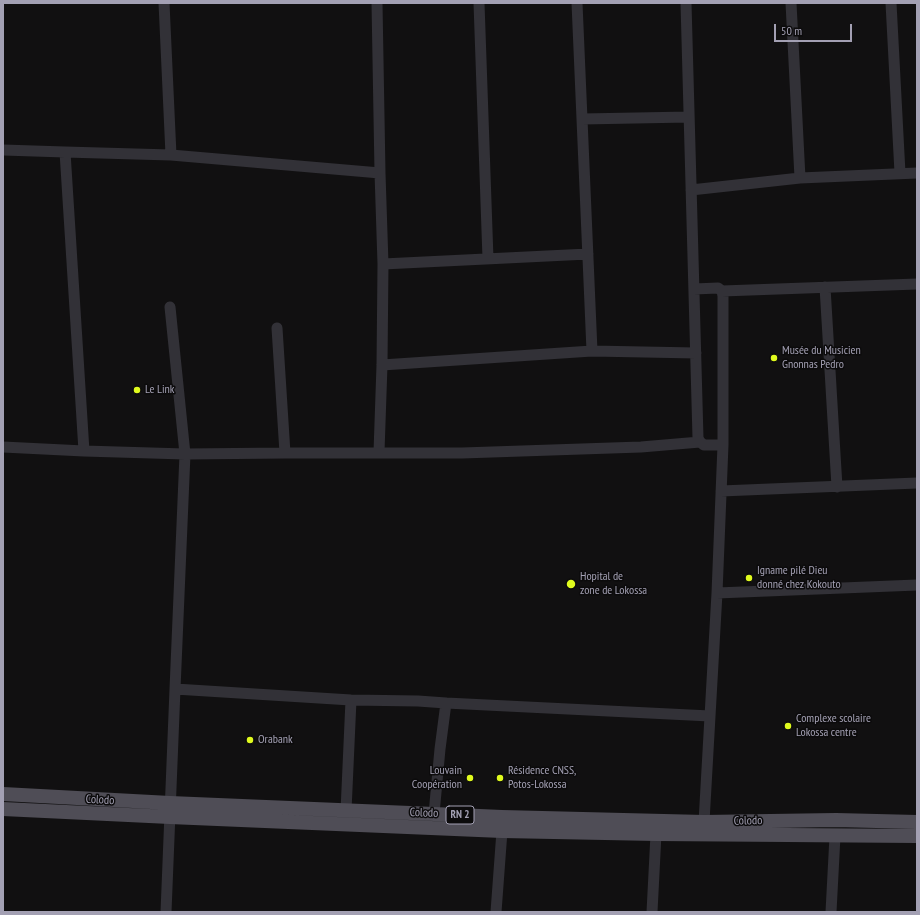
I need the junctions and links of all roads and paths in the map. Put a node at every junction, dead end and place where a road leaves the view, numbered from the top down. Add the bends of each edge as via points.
1 (164, 3) edge
2 (377, 3) edge
3 (479, 3) edge
4 (577, 3) edge
5 (686, 3) edge
6 (791, 3) edge
7 (891, 3) edge
8 (689, 117) junction
9 (582, 119) junction
10 (3, 150) edge
11 (65, 152) junction
12 (171, 155) junction
13 (900, 173) junction
14 (917, 173) edge
15 (380, 174) junction
16 (800, 178) junction
17 (691, 190) junction
18 (588, 254) junction
19 (488, 259) junction
20 (383, 264) junction
21 (917, 284) edge
22 (825, 287) junction
23 (694, 289) junction
24 (722, 291) junction
25 (170, 307) dead end
26 (276, 328) dead end
27 (592, 351) junction
28 (696, 353) junction
29 (382, 364) junction
30 (700, 442) junction
31 (723, 445) junction
32 (3, 446) edge
33 (84, 451) junction
34 (285, 452) junction
35 (379, 452) junction
36 (185, 454) junction
37 (917, 483) edge
38 (837, 487) junction
39 (721, 491) junction
40 (917, 584) edge
41 (717, 593) junction
42 (174, 689) junction
43 (351, 700) junction
44 (446, 703) junction
45 (710, 716) junction
46 (3, 794) edge
47 (3, 809) edge
48 (170, 810) junction
49 (346, 811) junction
50 (434, 814) junction
51 (704, 822) junction
52 (917, 822) edge
53 (502, 831) junction
54 (656, 834) junction
55 (835, 836) junction
56 (917, 836) edge
57 (166, 912) edge
58 (496, 912) edge
59 (652, 912) edge
60 (831, 912) edge

1 - 12 street
2 - 15 street
3 - 19 street
4 - 9 street
5 - 8 street
6 - 16 street
7 - 13 street
8 - 9 street
8 - 17 street
9 - 18 street
10 - 11 street
11 - 12 street
11 - 33 street
12 - 15 street
13 - 14 street
13 - 16 street
15 - 20 street
16 - 17 street
17 - 23 street
18 - 19 street
18 - 27 street
19 - 20 street
20 - 29 street
21 - 22 street
22 - 24 street
22 - 38 street
23 - 24 street via 718,288
23 - 28 street
24 - 31 street
25 - 36 street
26 - 34 street
27 - 28 street
27 - 29 street
28 - 30 street
29 - 35 street
30 - 31 street via 704,445
30 - 35 street via 641,447 462,453
31 - 39 street
32 - 33 street
33 - 36 street
34 - 35 street
34 - 36 street
36 - 42 street
37 - 38 street
38 - 39 street
39 - 41 street
40 - 41 street
41 - 45 street
42 - 43 street
42 - 48 street
43 - 44 street
43 - 49 street
44 - 45 street
44 - 50 street
45 - 51 street
46 - 48 main road, Colodo / RN 2
47 - 48 main road, Colodo / RN 2
48 - 49 main road, Colodo / RN 2
48 - 53 main road, Colodo / RN 2
48 - 57 street
49 - 50 main road, Colodo / RN 2
50 - 51 main road, Colodo / RN 2
51 - 52 main road, Colodo / RN 2
53 - 54 main road, Colodo / RN 2
53 - 58 street
54 - 55 main road, Colodo / RN 2
54 - 59 street
55 - 56 main road, Colodo / RN 2
55 - 60 street

